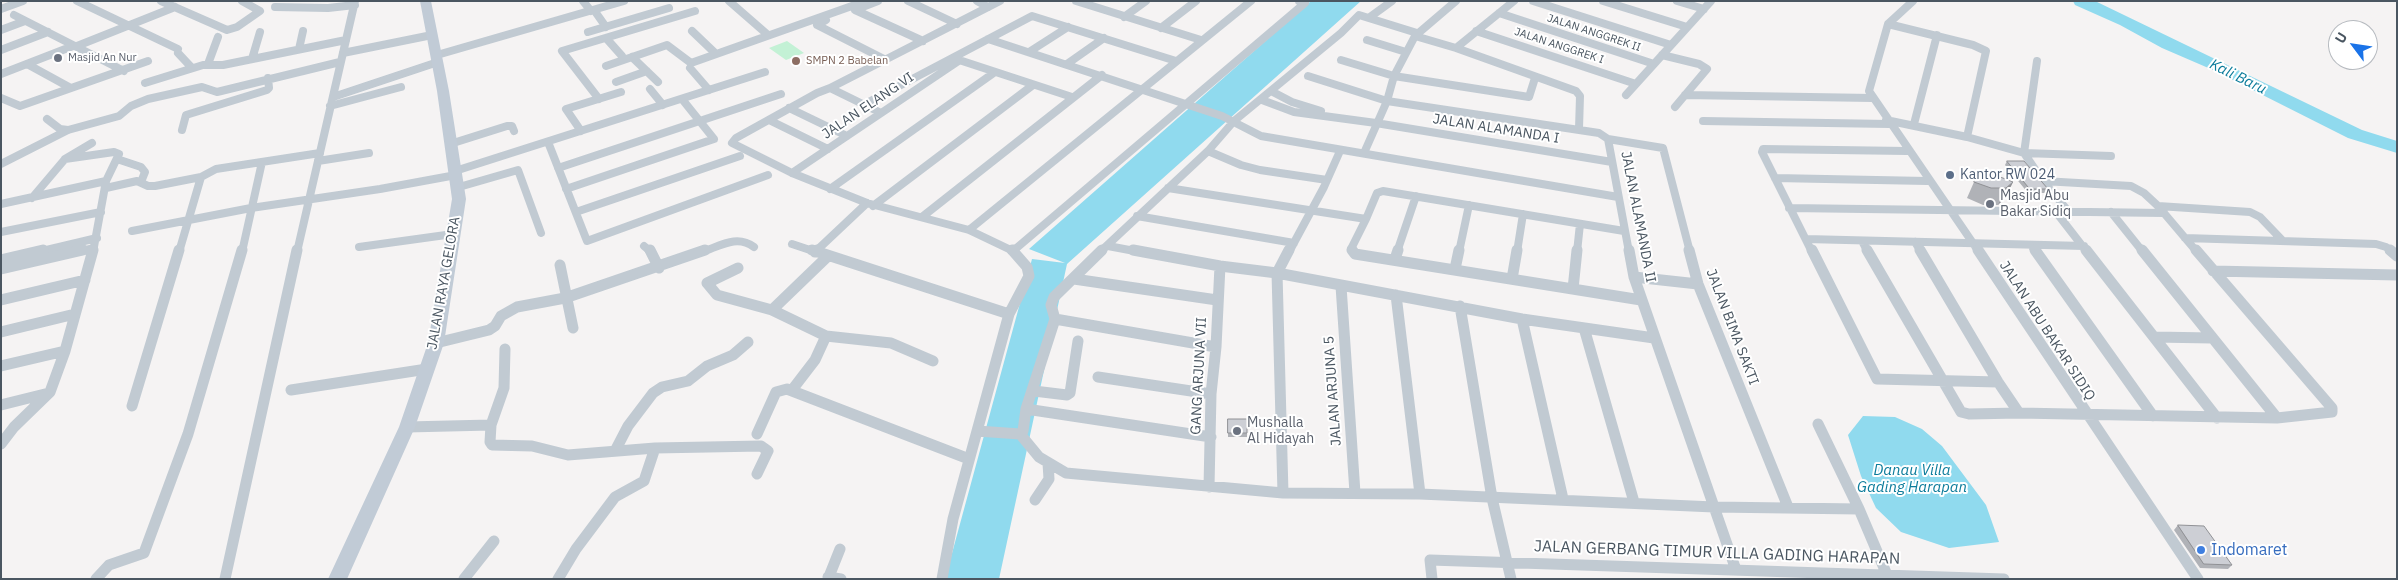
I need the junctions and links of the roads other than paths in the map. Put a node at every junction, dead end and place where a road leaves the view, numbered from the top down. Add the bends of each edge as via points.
1 (24, 1) edge
2 (77, 1) edge
3 (161, 1) edge
4 (186, 1) edge
5 (242, 1) edge
6 (424, 1) edge
7 (584, 1) edge
8 (624, 1) edge
9 (729, 1) edge
10 (866, 1) edge
11 (878, 1) edge
12 (908, 1) edge
13 (977, 1) edge
14 (1000, 1) edge
15 (1076, 1) edge
16 (1146, 1) edge
17 (1196, 1) edge
18 (1251, 1) edge
19 (1300, 1) edge
20 (1392, 1) edge
21 (1456, 1) edge
22 (1514, 1) edge
23 (1533, 1) edge
24 (1602, 1) edge
25 (1677, 1) edge
26 (1711, 1) edge
27 (1911, 2) edge
28 (355, 3) edge
29 (1091, 3) edge
30 (291, 4) edge
31 (173, 6) junction
32 (275, 6) dead end
33 (988, 7) junction
34 (669, 8) dead end
35 (1704, 9) junction
36 (1, 10) edge
37 (855, 10) junction
38 (593, 11) junction
39 (695, 11) dead end
40 (1499, 13) junction
41 (14, 15) dead end
42 (1124, 16) junction
43 (1370, 17) junction
44 (25, 21) junction
45 (957, 24) junction
46 (1888, 24) junction
47 (126, 25) junction
48 (606, 27) junction
49 (1068, 27) junction
50 (1688, 27) junction
51 (1161, 28) junction
52 (1, 30) edge
53 (304, 31) dead end
54 (692, 31) dead end
55 (1476, 31) junction
56 (48, 32) junction
57 (260, 32) dead end
58 (588, 32) dead end
59 (1416, 34) junction
60 (432, 35) junction
61 (768, 35) junction
62 (1937, 35) junction
63 (218, 37) dead end
64 (606, 38) junction
65 (1104, 38) junction
66 (988, 39) junction
67 (346, 40) junction
68 (1201, 40) junction
69 (1367, 40) dead end
70 (923, 41) junction
71 (75, 45) junction
72 (1671, 45) junction
73 (1456, 48) junction
74 (1, 50) edge
75 (299, 50) junction
76 (1030, 52) junction
77 (1406, 52) junction
78 (715, 53) junction
79 (1662, 55) junction
80 (622, 56) dead end
81 (632, 57) junction
82 (342, 58) junction
83 (252, 59) junction
84 (438, 59) junction
85 (956, 59) junction
86 (886, 60) junction
87 (1341, 60) dead end
88 (148, 61) dead end
89 (1176, 61) junction
90 (2037, 62) dead end
91 (27, 64) junction
92 (208, 64) junction
93 (1067, 64) junction
94 (1654, 64) junction
95 (606, 66) dead end
96 (192, 68) junction
97 (690, 68) dead end
98 (124, 71) junction
99 (647, 71) junction
100 (765, 72) dead end
101 (995, 72) junction
102 (1, 74) edge
103 (1102, 75) junction
104 (1308, 76) dead end
105 (1394, 76) junction
106 (268, 78) junction
107 (1535, 78) junction
108 (616, 82) dead end
109 (658, 82) dead end
110 (145, 83) dead end
111 (1636, 84) junction
112 (1033, 85) junction
113 (236, 86) junction
114 (401, 87) dead end
115 (69, 88) junction
116 (650, 88) dead end
117 (830, 88) junction
118 (1142, 88) junction
119 (710, 90) junction
120 (1271, 91) junction
121 (621, 92) dead end
122 (781, 94) dead end
123 (1626, 95) dead end
124 (1685, 95) junction
125 (1072, 97) junction
126 (1, 98) edge
127 (1872, 98) junction
128 (599, 99) junction
129 (682, 99) junction
130 (239, 100) junction
131 (1262, 100) junction
132 (332, 101) junction
133 (1387, 101) junction
134 (1185, 103) junction
135 (663, 105) junction
136 (864, 105) junction
137 (1675, 107) dead end
138 (789, 108) junction
139 (881, 113) junction
140 (1332, 118) junction
141 (47, 119) dead end
142 (769, 120) junction
143 (699, 121) junction
144 (1234, 121) junction
145 (1703, 121) dead end
146 (1887, 122) junction
147 (1376, 123) junction
148 (1914, 124) junction
149 (1579, 129) junction
150 (68, 130) junction
151 (182, 130) dead end
152 (514, 131) dead end
153 (581, 131) junction
154 (847, 136) junction
155 (1967, 137) junction
156 (1608, 139) junction
157 (92, 142) dead end
158 (548, 142) junction
159 (450, 144) junction
160 (828, 149) junction
161 (1208, 150) junction
162 (1340, 151) junction
163 (1908, 151) junction
164 (369, 153) dead end
165 (1364, 153) junction
166 (2024, 154) junction
167 (740, 156) dead end
168 (2111, 156) dead end
169 (319, 157) junction
170 (118, 158) junction
171 (65, 159) junction
172 (262, 162) junction
173 (1612, 162) junction
174 (1, 164) edge
175 (558, 168) junction
176 (792, 174) junction
177 (768, 175) dead end
178 (201, 177) junction
179 (457, 178) junction
180 (1775, 178) junction
181 (1327, 180) junction
182 (1927, 181) junction
183 (2042, 181) junction
184 (141, 182) junction
185 (106, 184) junction
186 (1168, 188) junction
187 (566, 189) junction
188 (830, 189) junction
189 (1416, 196) junction
190 (1618, 197) junction
191 (32, 198) junction
192 (308, 200) junction
193 (1, 204) edge
194 (870, 204) junction
195 (1469, 205) junction
196 (251, 208) junction
197 (1789, 208) junction
198 (1311, 210) junction
199 (2161, 210) junction
200 (1950, 211) junction
201 (101, 212) junction
202 (576, 212) junction
203 (2056, 212) junction
204 (2069, 212) junction
205 (2111, 212) junction
206 (1523, 214) junction
207 (1137, 216) junction
208 (922, 217) junction
209 (1366, 219) junction
210 (188, 220) junction
211 (1580, 224) junction
212 (970, 230) junction
213 (132, 231) dead end
214 (1624, 231) junction
215 (1, 232) edge
216 (541, 232) dead end
217 (453, 234) junction
218 (2185, 238) junction
219 (1806, 239) junction
220 (2282, 240) junction
221 (1862, 241) junction
222 (1294, 242) junction
223 (1915, 242) junction
224 (95, 243) junction
225 (1972, 243) junction
226 (792, 244) dead end
227 (2030, 245) junction
228 (644, 246) dead end
229 (1108, 246) junction
230 (2084, 246) junction
231 (359, 247) dead end
232 (754, 247) dead end
233 (1012, 251) junction
234 (815, 252) junction
235 (828, 256) junction
236 (2397, 256) edge
237 (1395, 259) junction
238 (1, 260) edge
239 (560, 265) dead end
240 (1220, 266) junction
241 (658, 268) junction
242 (738, 268) dead end
243 (1, 269) edge
244 (1455, 269) junction
245 (2213, 272) junction
246 (1277, 274) junction
247 (2397, 275) edge
248 (1634, 278) junction
249 (1074, 279) junction
250 (1512, 279) junction
251 (85, 280) junction
252 (1698, 284) junction
253 (1341, 286) junction
254 (1573, 289) junction
255 (1396, 295) junction
256 (565, 298) junction
257 (1, 300) edge
258 (1217, 300) junction
259 (1641, 300) junction
260 (1460, 306) junction
261 (772, 310) junction
262 (75, 314) junction
263 (1009, 314) junction
264 (1055, 319) junction
265 (1522, 319) junction
266 (573, 328) dead end
267 (1584, 328) junction
268 (1, 332) edge
269 (826, 336) junction
270 (2154, 337) junction
271 (1654, 338) junction
272 (2212, 338) junction
273 (1078, 341) dead end
274 (748, 342) dead end
275 (436, 343) junction
276 (1216, 347) junction
277 (505, 349) dead end
278 (65, 351) junction
279 (933, 361) dead end
280 (1, 366) edge
281 (427, 369) junction
282 (1098, 377) dead end
283 (1941, 380) junction
284 (1998, 382) junction
285 (290, 390) dead end
286 (792, 390) junction
287 (1034, 390) junction
288 (50, 392) junction
289 (1211, 394) junction
290 (1, 405) edge
291 (132, 406) dead end
292 (1026, 409) junction
293 (2019, 413) junction
294 (2086, 414) junction
295 (2153, 416) junction
296 (2218, 418) junction
297 (2277, 418) junction
298 (1818, 424) dead end
299 (491, 425) junction
300 (406, 428) junction
301 (977, 431) junction
302 (757, 434) dead end
303 (1020, 434) junction
304 (1211, 437) junction
305 (1, 444) edge
306 (655, 448) junction
307 (615, 452) junction
308 (969, 459) junction
309 (1048, 463) junction
310 (757, 474) dead end
311 (1209, 488) junction
312 (1283, 493) junction
313 (1355, 493) junction
314 (1420, 494) junction
315 (1492, 498) junction
316 (1563, 499) junction
317 (1035, 500) dead end
318 (1634, 502) junction
319 (1714, 506) junction
320 (1788, 507) junction
321 (1858, 509) junction
322 (494, 541) dead end
323 (840, 549) dead end
324 (1508, 563) junction
325 (1736, 570) junction
326 (1886, 575) junction
327 (1816, 576) edge
328 (832, 578) edge
329 (96, 579) edge
330 (225, 579) edge
331 (337, 579) edge
332 (464, 579) edge
333 (558, 579) edge
334 (942, 579) edge
335 (1432, 579) edge
336 (1511, 579) edge
337 (2004, 579) edge
338 (2198, 579) edge

1 - 36 street
2 - 47 street
3 - 31 street
4 - 31 street
5 - 31 street via 260,11 229,29
6 - 60 street, JALAN RAYA GELORA
7 - 38 street
8 - 38 street
9 - 61 street
10 - 61 street
11 - 37 street
12 - 45 street
13 - 33 street
14 - 33 street
15 - 29 street
16 - 42 street
17 - 51 street
18 - 68 street
19 - 134 street via 1305,3
20 - 43 street
21 - 59 street
22 - 40 street
23 - 72 street
24 - 50 street
25 - 35 street
26 - 35 street
27 - 46 street
28 - 30 street via 328,8
28 - 67 street
29 - 42 street
30 - 32 street
31 - 47 street
33 - 45 street
34 - 48 street
35 - 50 street
37 - 70 street
37 - 86 street via 816,25
38 - 48 street
38 - 84 street
39 - 64 street
40 - 55 street
40 - 94 street, JALAN ANGGREK II
41 - 44 street
42 - 51 street
43 - 59 street
43 - 120 street via 1355,17 1341,33
44 - 52 street
44 - 56 street
45 - 70 street
46 - 62 street
46 - 127 street via 1870,82
47 - 71 street
47 - 96 street via 178,51
48 - 58 street
49 - 65 street
49 - 66 street via 1032,16
49 - 76 street
50 - 72 street
51 - 68 street
53 - 75 street
54 - 78 street
55 - 73 street
55 - 111 street, JALAN ANGGREK I
56 - 71 street
56 - 74 street
57 - 83 street
59 - 73 street
59 - 77 street
60 - 82 street
60 - 84 street, JALAN RAYA GELORA
61 - 78 street
62 - 148 street
62 - 155 street via 1979,46 1986,51
63 - 92 street
64 - 80 street
64 - 128 street via 562,51
65 - 89 street
65 - 93 street
66 - 76 street
66 - 85 street
67 - 75 street
67 - 82 street
68 - 89 street
69 - 77 street
70 - 86 street
71 - 91 street
71 - 98 street
72 - 79 street
73 - 107 street
75 - 83 street
76 - 93 street
77 - 105 street
78 - 81 street via 687,62 667,45
79 - 94 street
79 - 124 street via 1708,69
81 - 95 street
81 - 99 street
82 - 106 street
82 - 132 street
83 - 92 street via 223,65
84 - 132 street
84 - 159 street, JALAN RAYA GELORA
85 - 101 street
85 - 136 street
85 - 139 street, JALAN ELANG VI
86 - 117 street
87 - 105 street
88 - 98 street
89 - 118 street
90 - 166 street
91 - 102 street
91 - 115 street
92 - 96 street
93 - 103 street
94 - 111 street
96 - 110 street
97 - 119 street
98 - 115 street
99 - 108 street
99 - 109 street
100 - 119 street
101 - 112 street
101 - 188 street
103 - 118 street
103 - 125 street
104 - 133 street, JALAN ALAMANDA II
105 - 107 street via 1529,97
105 - 133 street
106 - 113 street
106 - 130 street via 267,90
107 - 149 street via 1579,94
111 - 123 street
112 - 125 street
112 - 194 street
113 - 130 street
113 - 150 street via 215,92 202,87 140,101 112,119
114 - 132 street
115 - 126 street via 20,106
116 - 135 street
117 - 136 street
117 - 138 street
118 - 134 street
118 - 212 street
119 - 129 street
120 - 131 street
120 - 140 street
121 - 128 street
122 - 143 street
124 - 127 street
124 - 137 street
125 - 208 street
127 - 146 street, JALAN ABU BAKAR SIDIQ
128 - 153 street via 566,109
129 - 135 street
129 - 143 street
130 - 151 street via 186,115
131 - 140 street via 1294,112
131 - 144 street
132 - 169 street
133 - 147 street
133 - 149 street, JALAN ALAMANDA II
134 - 144 street
134 - 233 street
135 - 153 street
136 - 139 street
138 - 142 street
138 - 154 street
139 - 154 street, JALAN ELANG VI
140 - 147 street, JALAN ALAMANDA I
141 - 150 street via 60,129
142 - 160 street
142 - 176 street via 732,143
143 - 175 street
143 - 187 street via 714,139
144 - 161 street
144 - 162 street via 1261,136
145 - 146 street
146 - 148 street
146 - 163 street, JALAN ABU BAKAR SIDIQ
147 - 165 street
147 - 173 street, JALAN ALAMANDA I
148 - 155 street
149 - 156 street, JALAN ALAMANDA II
150 - 174 street
152 - 159 street via 512,126 507,126
153 - 158 street
154 - 160 street, JALAN ELANG VI
155 - 166 street
156 - 173 street, JALAN ALAMANDA II
156 - 252 street, JALAN BIMA SAKTI via 1663,148
157 - 171 street
158 - 175 street
158 - 179 street
159 - 179 street, JALAN RAYA GELORA
160 - 176 street, JALAN ELANG VI
161 - 181 street via 1260,170
161 - 186 street
162 - 165 street
162 - 181 street
163 - 180 street via 1764,149 1762,152
163 - 182 street, JALAN ABU BAKAR SIDIQ
164 - 169 street
165 - 190 street
166 - 168 street
166 - 183 street
167 - 202 street
169 - 172 street
169 - 192 street
170 - 171 street via 119,154 114,152
170 - 184 street via 142,167 145,172
170 - 185 street
171 - 191 street
172 - 178 street via 216,169
172 - 196 street
173 - 190 street, JALAN ALAMANDA II
175 - 187 street
176 - 188 street
177 - 202 street via 587,241
178 - 184 street via 151,186
178 - 210 street
179 - 192 street
179 - 216 street via 518,170
179 - 217 street, JALAN RAYA GELORA
180 - 182 street
180 - 197 street
181 - 198 street
182 - 200 street, JALAN ABU BAKAR SIDIQ
183 - 199 street via 2131,186 2144,193
183 - 204 street
184 - 185 street
185 - 191 street
185 - 201 street
186 - 198 street
186 - 207 street
187 - 202 street
188 - 194 street
189 - 195 street
189 - 209 street via 1380,192
189 - 237 street
190 - 214 street, JALAN ALAMANDA II
191 - 193 street
192 - 196 street
192 - 330 street
194 - 208 street
194 - 234 street
195 - 206 street
195 - 244 street
196 - 210 street
196 - 329 street via 238,269 188,434 150,539 144,553 109,565
197 - 200 street
197 - 219 street
198 - 209 street
198 - 222 street
199 - 205 street
199 - 218 street
199 - 220 street via 2250,212 2262,219
200 - 203 street
200 - 225 street, JALAN ABU BAKAR SIDIQ
201 - 215 street
201 - 224 street
203 - 204 street
203 - 230 street
204 - 205 street
205 - 272 street
206 - 211 street
206 - 250 street
207 - 222 street
207 - 229 street
208 - 212 street
209 - 237 street via 1352,252
210 - 213 street
210 - 291 street
211 - 214 street
211 - 254 street
212 - 233 street
214 - 248 street, JALAN ALAMANDA II
217 - 231 street
217 - 275 street, JALAN RAYA GELORA
218 - 220 street
218 - 245 street
219 - 221 street
219 - 283 street via 1877,379
220 - 236 street via 2378,245
221 - 223 street
221 - 283 street
222 - 246 street
223 - 225 street
223 - 284 street
224 - 238 street
224 - 243 street
224 - 251 street
225 - 227 street
225 - 294 street, JALAN ABU BAKAR SIDIQ
226 - 234 street
227 - 230 street
227 - 295 street
228 - 241 street via 650,250
229 - 240 street
229 - 249 street
230 - 270 street
232 - 241 street via 746,240 736,240
233 - 263 street via 1029,271
234 - 235 street
235 - 261 street
235 - 263 street
237 - 244 street
239 - 256 street
240 - 246 street
240 - 258 street, GANG ARJUNA VII
241 - 256 street
242 - 261 street via 707,283 717,295
244 - 250 street
245 - 247 street
245 - 297 street via 2333,411
246 - 253 street
246 - 312 street
248 - 252 street
248 - 259 street, JALAN ALAMANDA II
249 - 258 street
249 - 264 street via 1054,297 1051,305
250 - 254 street
251 - 257 street
251 - 262 street
252 - 320 street, JALAN BIMA SAKTI
253 - 255 street
253 - 313 street, JALAN ARJUNA 5
254 - 259 street
255 - 260 street
255 - 314 street
256 - 266 street
256 - 275 street via 517,307 501,316 489,330
258 - 276 street, GANG ARJUNA VII
259 - 271 street, JALAN ALAMANDA II
260 - 265 street
260 - 315 street
261 - 269 street
262 - 268 street
262 - 278 street
263 - 301 street
264 - 276 street
264 - 287 street
265 - 267 street
265 - 316 street
267 - 271 street
267 - 318 street
269 - 279 street via 891,343
269 - 286 street via 815,360
270 - 272 street
270 - 296 street
271 - 319 street, JALAN ALAMANDA II
272 - 297 street
273 - 287 street via 1070,393
274 - 307 street via 733,355 707,366 688,381 662,387 653,393 628,426
275 - 281 street, JALAN RAYA GELORA
276 - 289 street, GANG ARJUNA VII
277 - 299 street via 503,400
278 - 280 street
278 - 288 street
281 - 285 street
281 - 300 street, JALAN RAYA GELORA
282 - 289 street
283 - 284 street
283 - 293 street via 1961,412
284 - 293 street
286 - 302 street via 776,392
286 - 308 street
287 - 292 street
288 - 290 street
288 - 305 street
289 - 304 street, GANG ARJUNA VII
292 - 303 street
292 - 304 street
293 - 294 street
294 - 295 street
294 - 338 street, JALAN ABU BAKAR SIDIQ
295 - 296 street
296 - 297 street
298 - 321 street
299 - 300 street
299 - 307 street via 492,444 532,446 568,454
300 - 331 street, JALAN RAYA GELORA
301 - 303 street
301 - 308 street
303 - 309 street via 1028,448
304 - 311 street, GANG ARJUNA VII
306 - 307 street
306 - 310 street via 761,446 768,451
306 - 333 street via 644,480 615,497
308 - 334 street
309 - 311 street via 1066,473
309 - 317 street via 1049,479
311 - 312 street
312 - 313 street
313 - 314 street
314 - 315 street
315 - 316 street
315 - 324 street
316 - 318 street
318 - 319 street
319 - 320 street
319 - 325 street, JALAN ALAMANDA II
320 - 321 street
321 - 326 street
322 - 332 street
323 - 328 street
324 - 325 street, JALAN GERBANG TIMUR VILLA GADING HARAPAN
324 - 335 street, JALAN GERBANG TIMUR VILLA GADING HARAPAN via 1430,560
324 - 336 street
325 - 327 street, JALAN GERBANG TIMUR VILLA GADING HARAPAN
326 - 327 street, JALAN GERBANG TIMUR VILLA GADING HARAPAN
326 - 337 street, JALAN GERBANG TIMUR VILLA GADING HARAPAN

